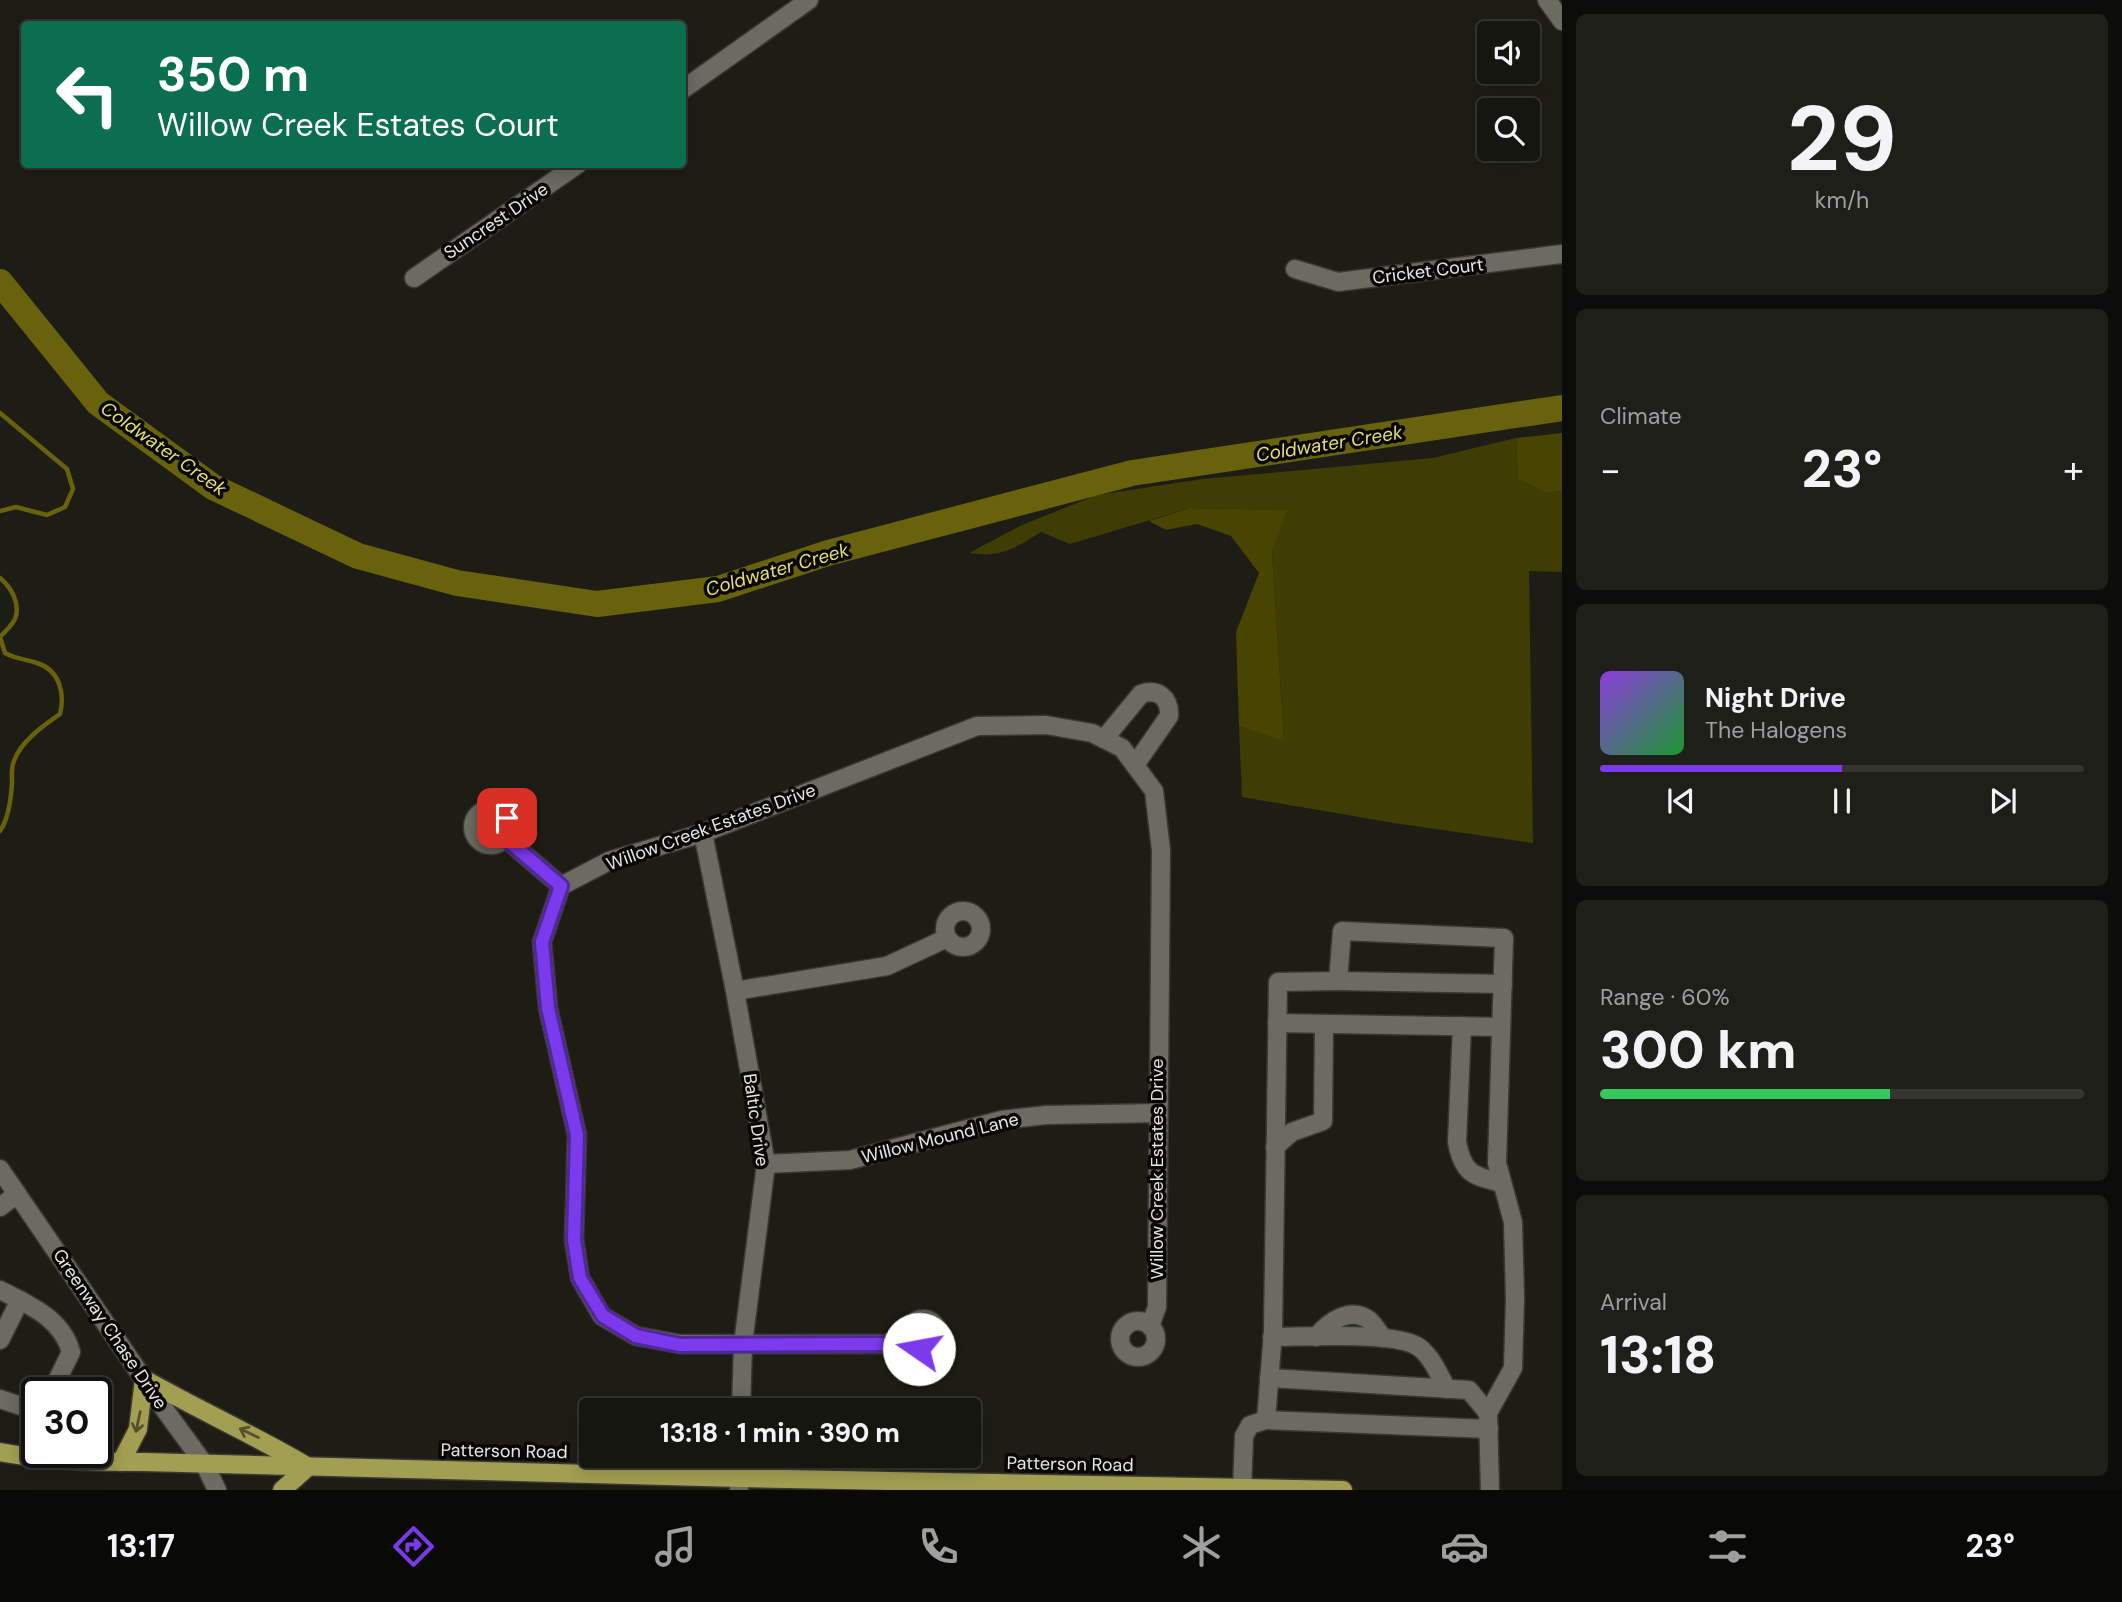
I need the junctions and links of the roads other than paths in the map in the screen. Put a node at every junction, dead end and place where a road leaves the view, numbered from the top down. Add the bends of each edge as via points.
1 (809, 0) edge
2 (1547, 0) edge
3 (1562, 21) edge
4 (686, 87) edge
5 (572, 168) edge
6 (1562, 254) edge
7 (1294, 269) dead end
8 (414, 278) dead end
9 (1104, 739) junction
10 (1135, 765) junction
11 (703, 832) junction
12 (505, 838) dead end
13 (561, 886) junction
14 (947, 938) dead end
15 (1338, 981) junction
16 (1503, 984) junction
17 (735, 991) junction
18 (1277, 1023) junction
19 (1324, 1024) junction
20 (1462, 1026) junction
21 (1501, 1027) junction
22 (1157, 1113) junction
23 (1275, 1147) junction
24 (766, 1164) junction
25 (0, 1169) edge
26 (1502, 1183) junction
27 (18, 1194) junction
28 (0, 1207) edge
29 (0, 1290) edge
30 (20, 1300) junction
31 (1150, 1326) dead end
32 (2, 1331) edge
33 (1272, 1337) junction
34 (909, 1339) dead end
35 (743, 1344) junction
36 (59, 1377) edge
37 (1269, 1378) junction
38 (144, 1379) junction
39 (1447, 1389) junction
40 (741, 1398) edge
41 (0, 1399) edge
42 (21, 1406) edge
43 (1266, 1420) junction
44 (1488, 1421) junction
45 (0, 1452) edge
46 (121, 1462) junction
47 (205, 1465) junction
48 (308, 1467) junction
49 (739, 1484) edge
50 (1081, 1487) edge
51 (1242, 1489) edge
52 (216, 1490) edge
53 (282, 1490) edge
54 (1294, 1490) edge
55 (1343, 1490) edge
56 (1490, 1490) edge

1 - 4 street
2 - 3 street
5 - 8 street, Suncrest Drive
6 - 7 street, Cricket Court via 1338,282
9 - 10 street, Willow Creek Estates Drive via 1122,748
9 - 10 street via 1141,694 1162,695 1169,716
9 - 11 street, Willow Creek Estates Drive via 1046,725 977,726
10 - 22 street, Willow Creek Estates Drive via 1154,791 1161,849
11 - 13 street, Willow Creek Estates Drive via 609,862
11 - 17 street, Baltic Drive
12 - 13 street
13 - 35 street via 542,942 548,1008 577,1135 574,1240 580,1278 603,1316 636,1336 680,1345
14 - 17 street via 887,966
15 - 16 street
15 - 16 street via 1342,932 1504,938
15 - 18 street via 1278,982
16 - 21 street
17 - 24 street, Baltic Drive
18 - 19 street
18 - 23 street
19 - 20 street
19 - 23 street via 1323,1121 1292,1132
20 - 21 street
20 - 26 street via 1460,1158 1477,1178
21 - 26 street via 1497,1163
22 - 24 street, Willow Mound Lane via 1002,1120 850,1160
22 - 31 street, Willow Creek Estates Drive via 1157,1307
23 - 33 street
24 - 35 street, Baltic Drive
25 - 27 street, Greenway Chase Drive
26 - 44 street via 1513,1222 1513,1368
27 - 28 street
27 - 38 street, Greenway Chase Drive
29 - 30 street
30 - 32 street
30 - 36 street via 44,1313 67,1338 71,1352
33 - 37 street
33 - 39 street via 1383,1338 1417,1345
34 - 35 street via 885,1344
35 - 40 street, Baltic Drive
37 - 39 street
37 - 43 street
38 -> 46 main road via 138,1429
38 - 47 street, Greenway Chase Drive
48 -> 38 main road
39 - 44 street via 1469,1390
41 - 42 street
43 - 44 street
43 - 51 street via 1250,1424 1244,1436
44 - 56 street
45 - 46 main road, Patterson Road
46 - 47 main road, Patterson Road
47 - 48 main road, Patterson Road
47 - 52 street, Greenway Chase Drive
48 - 49 main road, Patterson Road
48 - 53 main road
49 - 50 main road, Patterson Road
50 - 51 main road, Patterson Road
51 - 54 main road, Patterson Road
54 - 55 main road, Patterson Road

